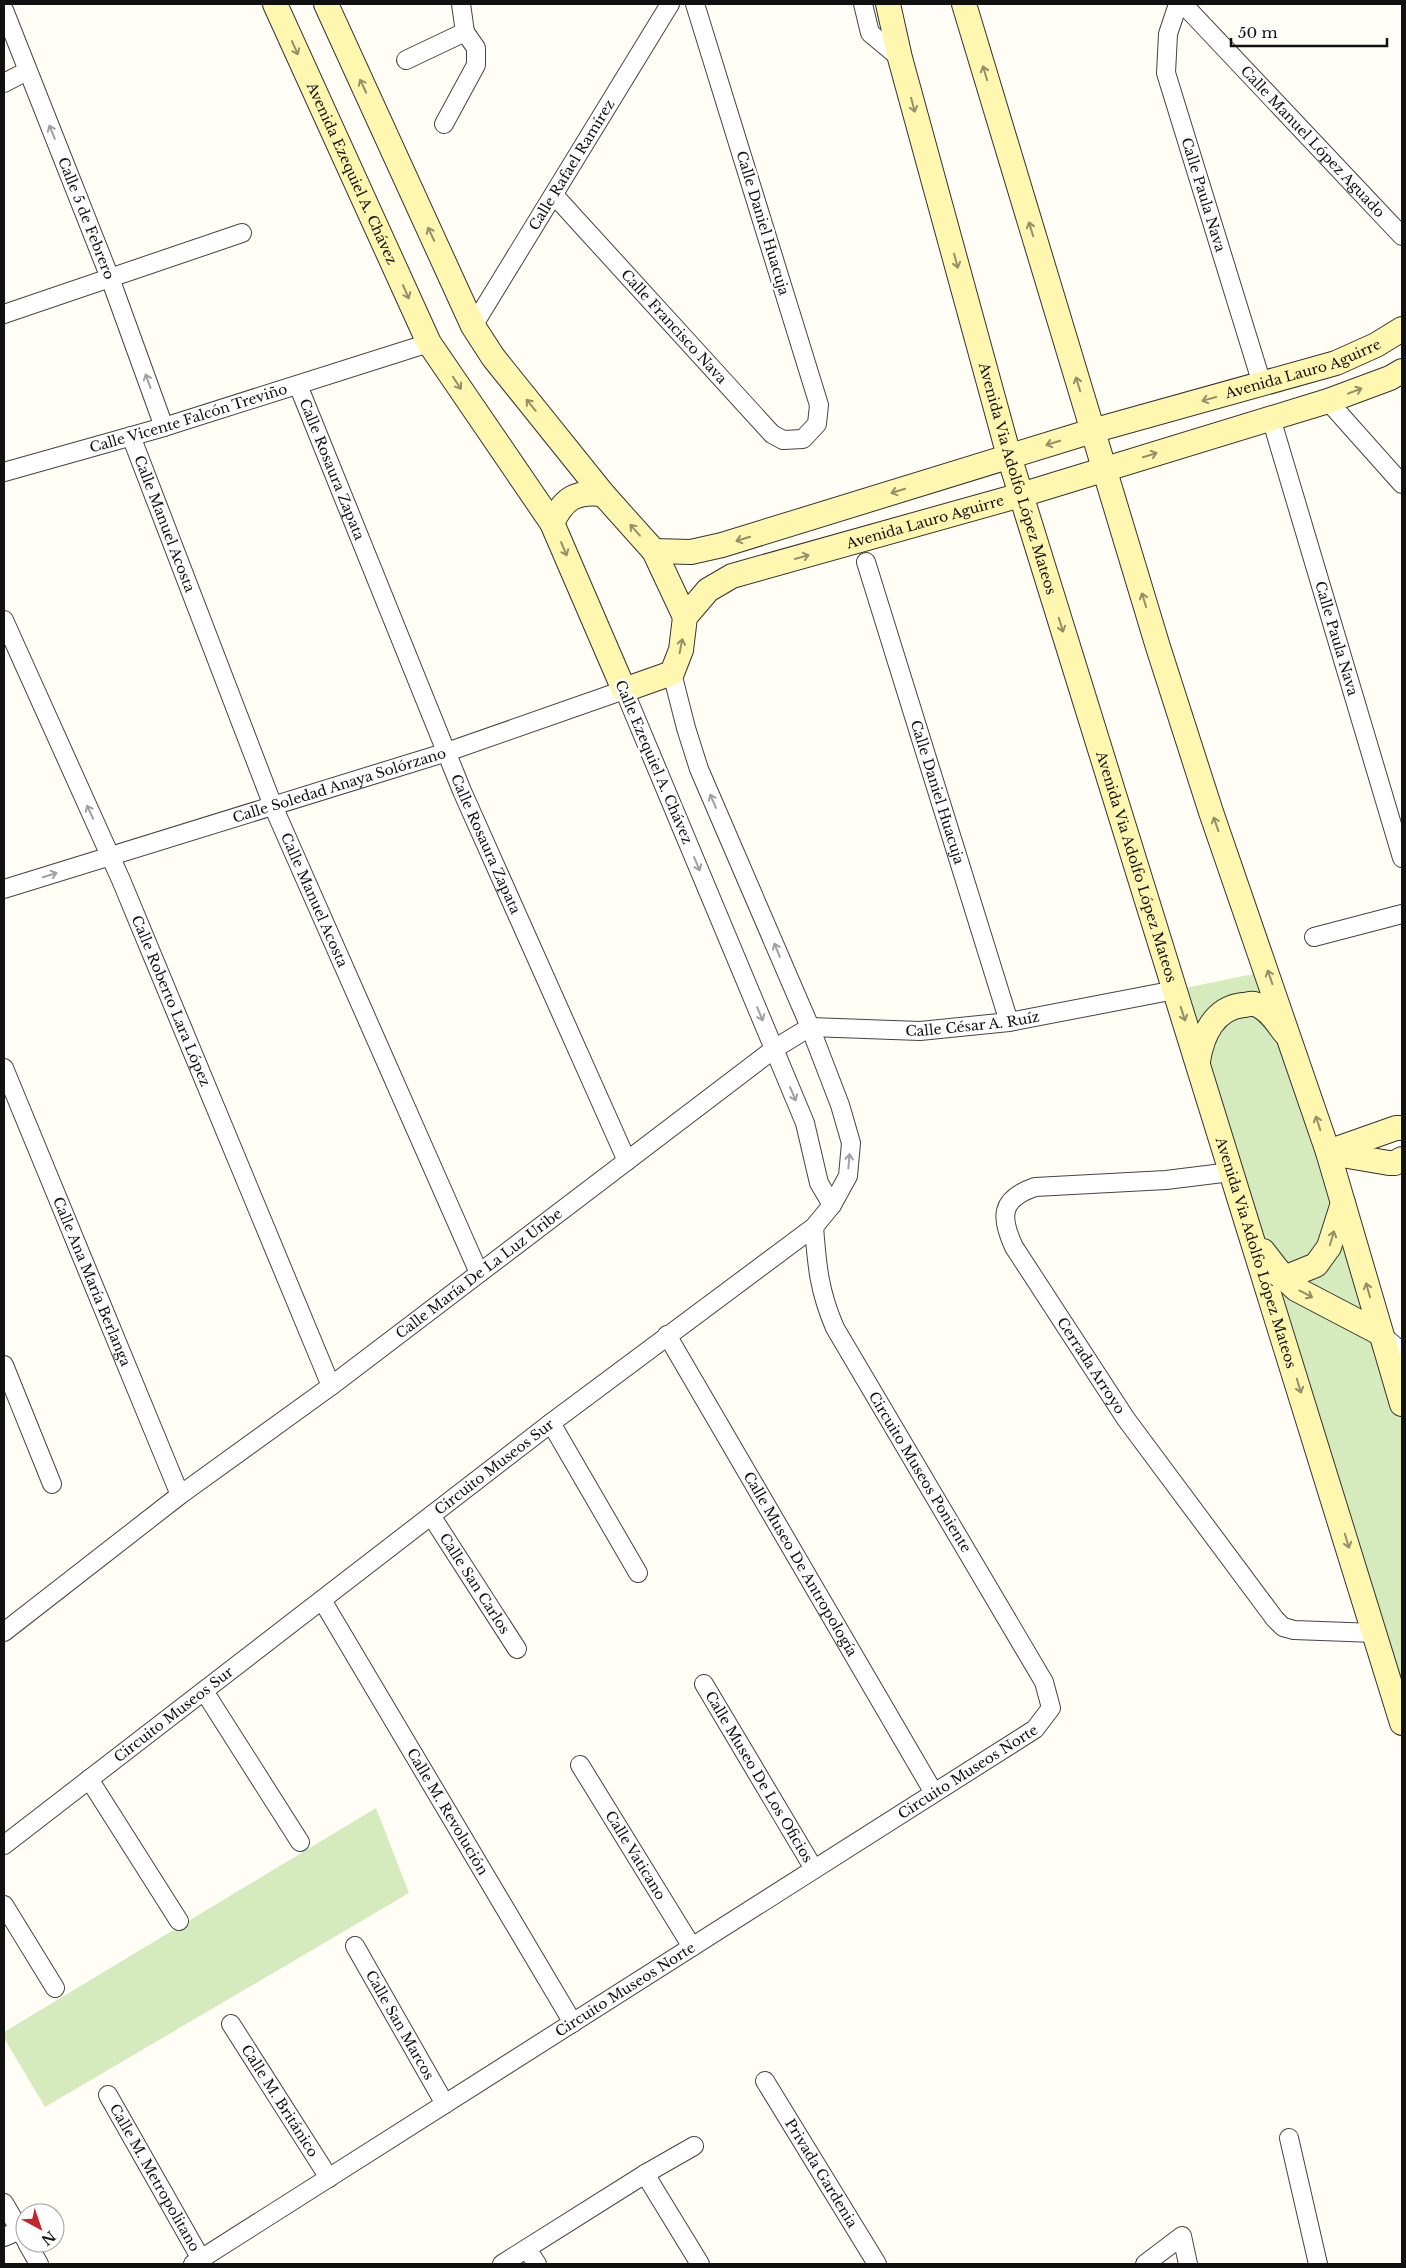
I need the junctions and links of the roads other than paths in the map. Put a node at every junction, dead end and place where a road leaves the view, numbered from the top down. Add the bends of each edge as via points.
1 (275, 4) edge
2 (326, 4) edge
3 (461, 4) edge
4 (670, 4) edge
5 (695, 4) edge
6 (863, 4) edge
7 (888, 4) edge
8 (964, 4) edge
9 (1178, 4) edge
10 (1183, 4) edge
11 (4, 10) edge
12 (466, 32) junction
13 (900, 58) junction
14 (406, 60) dead end
15 (27, 71) junction
16 (4, 83) edge
17 (444, 124) dead end
18 (554, 195) junction
19 (242, 233) dead end
20 (1402, 236) edge
21 (110, 278) junction
22 (4, 314) edge
23 (473, 326) junction
24 (1402, 329) edge
25 (429, 343) junction
26 (1402, 371) edge
27 (1262, 384) junction
28 (298, 385) junction
29 (1328, 402) junction
30 (1271, 418) junction
31 (164, 427) junction
32 (1092, 431) junction
33 (131, 436) junction
34 (803, 439) joint
35 (1009, 456) junction
36 (1103, 469) junction
37 (4, 472) edge
38 (1402, 484) edge
39 (603, 494) junction
40 (1021, 495) junction
41 (552, 522) junction
42 (654, 551) junction
43 (866, 562) dead end
44 (685, 617) junction
45 (4, 620) edge
46 (9, 648) edge
47 (672, 673) junction
48 (624, 690) junction
49 (447, 752) junction
50 (273, 806) junction
51 (110, 857) junction
52 (1402, 858) edge
53 (4, 890) edge
54 (1402, 914) edge
55 (1314, 937) dead end
56 (1175, 990) junction
57 (1009, 1022) junction
58 (810, 1027) junction
59 (1291, 1040) junction
60 (774, 1049) junction
61 (1198, 1061) junction
62 (4, 1068) edge
63 (1402, 1128) edge
64 (1328, 1152) junction
65 (1402, 1152) edge
66 (1402, 1159) edge
67 (627, 1160) junction
68 (1231, 1172) junction
69 (1343, 1203) junction
70 (832, 1205) junction
71 (814, 1227) junction
72 (1251, 1233) junction
73 (479, 1273) junction
74 (1284, 1278) junction
75 (667, 1335) junction
76 (1391, 1337) edge
77 (1402, 1348) edge
78 (1402, 1352) edge
79 (4, 1365) edge
80 (330, 1386) junction
81 (1402, 1404) edge
82 (551, 1423) junction
83 (52, 1484) dead end
84 (180, 1495) junction
85 (432, 1517) junction
86 (638, 1573) dead end
87 (322, 1600) junction
88 (4, 1632) edge
89 (1375, 1633) junction
90 (517, 1649) dead end
91 (704, 1684) dead end
92 (204, 1691) junction
93 (1051, 1708) joint
94 (1402, 1723) edge
95 (580, 1765) dead end
96 (90, 1779) junction
97 (934, 1793) junction
98 (300, 1842) dead end
99 (4, 1845) edge
100 (814, 1869) junction
101 (4, 1905) edge
102 (179, 1921) dead end
103 (355, 1946) dead end
104 (692, 1947) junction
105 (55, 1988) dead end
106 (572, 2023) junction
107 (231, 2024) dead end
108 (766, 2081) dead end
109 (108, 2095) dead end
110 (445, 2104) junction
111 (1289, 2138) dead end
112 (694, 2146) dead end
113 (644, 2174) junction
114 (330, 2178) junction
115 (4, 2203) edge
116 (15, 2222) edge
117 (527, 2249) junction
118 (33, 2253) edge
119 (197, 2262) edge
120 (39, 2264) edge
121 (502, 2264) edge
122 (537, 2264) edge
123 (700, 2264) edge
124 (877, 2264) edge
125 (1145, 2264) edge
126 (1188, 2264) edge
127 (1318, 2264) edge

1 -> 25 main road, Avenida Ezequiel A. Chávez
23 -> 2 main road
3 - 12 street
4 - 18 street, Calle Rafael Ramírez
5 - 34 street, Calle Daniel Huacuja via 819,405 817,424
6 - 13 street via 870,33
7 - 13 main road, Avenida Via Adolfo López Mateos
32 -> 8 main road
9 - 27 street, Calle Paula Nava via 1168,34 1166,73
10 - 20 street, Calle Manuel López Aguado
11 - 15 street, Calle 5 de Febrero
12 - 14 street
12 - 17 street via 476,48 476,65
13 -> 35 main road, Avenida Via Adolfo López Mateos
15 - 16 street
21 -> 15 street, Calle 5 de Febrero
18 - 23 street, Calle Rafael Ramírez
18 - 34 street, Calle Francisco Nava via 772,434 783,440
19 - 21 street
21 - 22 street
31 -> 21 street, Calle 5 de Febrero
39 -> 23 main road via 492,357
24 - 27 main road, Avenida Lauro Aguirre via 1376,345 1336,362
25 - 28 street, Calle Vicente Falcón Treviño
25 -> 41 main road, Calle Ezequiel A. Chávez
29 -> 26 main road, Avenida Lauro Aguirre
27 -> 32 main road, Avenida Lauro Aguirre
28 - 31 street, Calle Vicente Falcón Treviño
28 - 49 street, Calle Rosaura Zapata
29 - 30 main road, Avenida Lauro Aguirre
29 - 38 street
36 -> 30 main road, Avenida Lauro Aguirre
30 - 52 street, Calle Paula Nava
31 - 33 street, Calle Vicente Falcón Treviño
32 -> 35 main road, Avenida Lauro Aguirre
32 - 36 main road
33 - 37 street, Calle Vicente Falcón Treviño
33 - 50 street, Calle Manuel Acosta
35 - 40 main road, Avenida Via Adolfo López Mateos
35 -> 42 main road, Avenida Lauro Aguirre via 722,545 691,552
36 - 40 main road, Avenida Lauro Aguirre
59 -> 36 main road via 1211,812
39 - 41 main road via 587,492 572,497 559,508
42 -> 39 main road
44 -> 40 main road, Avenida Lauro Aguirre via 708,590 732,576
40 -> 56 main road, Avenida Via Adolfo López Mateos
41 -> 48 main road, Calle Ezequiel A. Chávez
42 - 44 main road
43 - 57 street, Calle Daniel Huacuja
47 -> 44 main road via 681,650
45 - 46 street, Calle Roberto Lara López
51 -> 46 street, Calle Roberto Lara López
47 - 48 main road, Calle Soledad Anaya Solórzano
58 -> 47 street via 699,769
48 - 49 street, Calle Soledad Anaya Solórzano
48 -> 60 street, Calle Ezequiel A. Chávez
49 - 50 street, Calle Soledad Anaya Solórzano
49 - 67 street, Calle Rosaura Zapata
50 - 51 street, Calle Soledad Anaya Solórzano
50 - 73 street, Calle Manuel Acosta
53 -> 51 street, Calle Soledad Anaya Solórzano
51 - 80 street, Calle Roberto Lara López
54 - 55 street
56 - 57 street, Calle César A. Ruíz
56 -> 61 main road, Avenida Via Adolfo López Mateos
57 - 58 street, Calle César A. Ruíz via 920,1030
58 - 60 street
70 -> 58 street, Circuito Museos Sur via 848,1176 851,1144 840,1105
59 - 61 main road via 1270,1014 1254,1004 1235,1006 1210,1025 1201,1042
64 -> 59 main road
60 - 67 street, Calle María De La Luz Uribe
60 -> 70 street, Calle Ezequiel A. Chávez via 805,1123 818,1183
61 - 68 main road, Avenida Via Adolfo López Mateos
62 - 84 street, Calle Ana María Berlanga
63 - 64 main road
64 - 65 main road via 1395,1155
64 - 66 main road via 1389,1163
64 - 69 main road
67 - 73 street, Calle María De La Luz Uribe
68 - 72 main road, Avenida Via Adolfo López Mateos
68 - 89 street, Cerrada Arroyo via 1166,1180 1035,1187 1021,1192 1009,1202 1004,1214 1007,1231 1126,1419 1275,1619 1283,1627 1294,1630
74 -> 69 main road via 1316,1265 1329,1247
76 -> 69 main road
70 - 71 street, Circuito Museos Sur
71 - 75 street, Circuito Museos Sur
71 - 93 street, Circuito Museos Poniente via 817,1273 823,1300 835,1328 1044,1682
72 - 74 main road
72 -> 89 main road, Avenida Via Adolfo López Mateos
73 - 80 street, Calle María De La Luz Uribe
74 -> 76 main road via 1296,1289
75 - 82 street, Circuito Museos Sur
75 - 97 street, Calle Museo De Antropología
76 - 77 street
76 - 78 street
76 - 81 main road
79 - 83 street
80 - 84 street, Calle María De La Luz Uribe
82 - 85 street, Circuito Museos Sur
82 - 86 street
84 - 88 street, Calle María De La Luz Uribe
85 - 87 street, Circuito Museos Sur
85 - 90 street, Calle San Carlos
87 - 92 street, Circuito Museos Sur
87 - 106 street, Calle M. Revolución
89 - 94 main road, Avenida Via Adolfo López Mateos
91 - 100 street, Calle Museo De Los Oficios
92 - 96 street, Circuito Museos Sur
92 - 98 street
93 - 97 street, Circuito Museos Norte via 1035,1729
95 - 104 street, Calle Vaticano
96 - 99 street, Circuito Museos Sur
96 - 102 street
97 - 100 street, Circuito Museos Norte
100 - 104 street, Circuito Museos Norte
101 - 105 street
103 - 110 street, Calle San Marcos
104 - 106 street, Circuito Museos Norte
106 - 110 street, Circuito Museos Norte
107 - 114 street, Calle M. Británico
108 - 124 street, Privada Gardenia
109 - 119 street, Calle M. Metropolitano
110 - 114 street, Circuito Museos Norte
111 - 127 street
112 - 113 street
113 - 117 street
113 - 123 street
114 - 119 street, Circuito Museos Norte
115 - 116 street
117 - 121 street
117 - 122 street
118 - 120 street
125 - 126 street via 1182,2236

